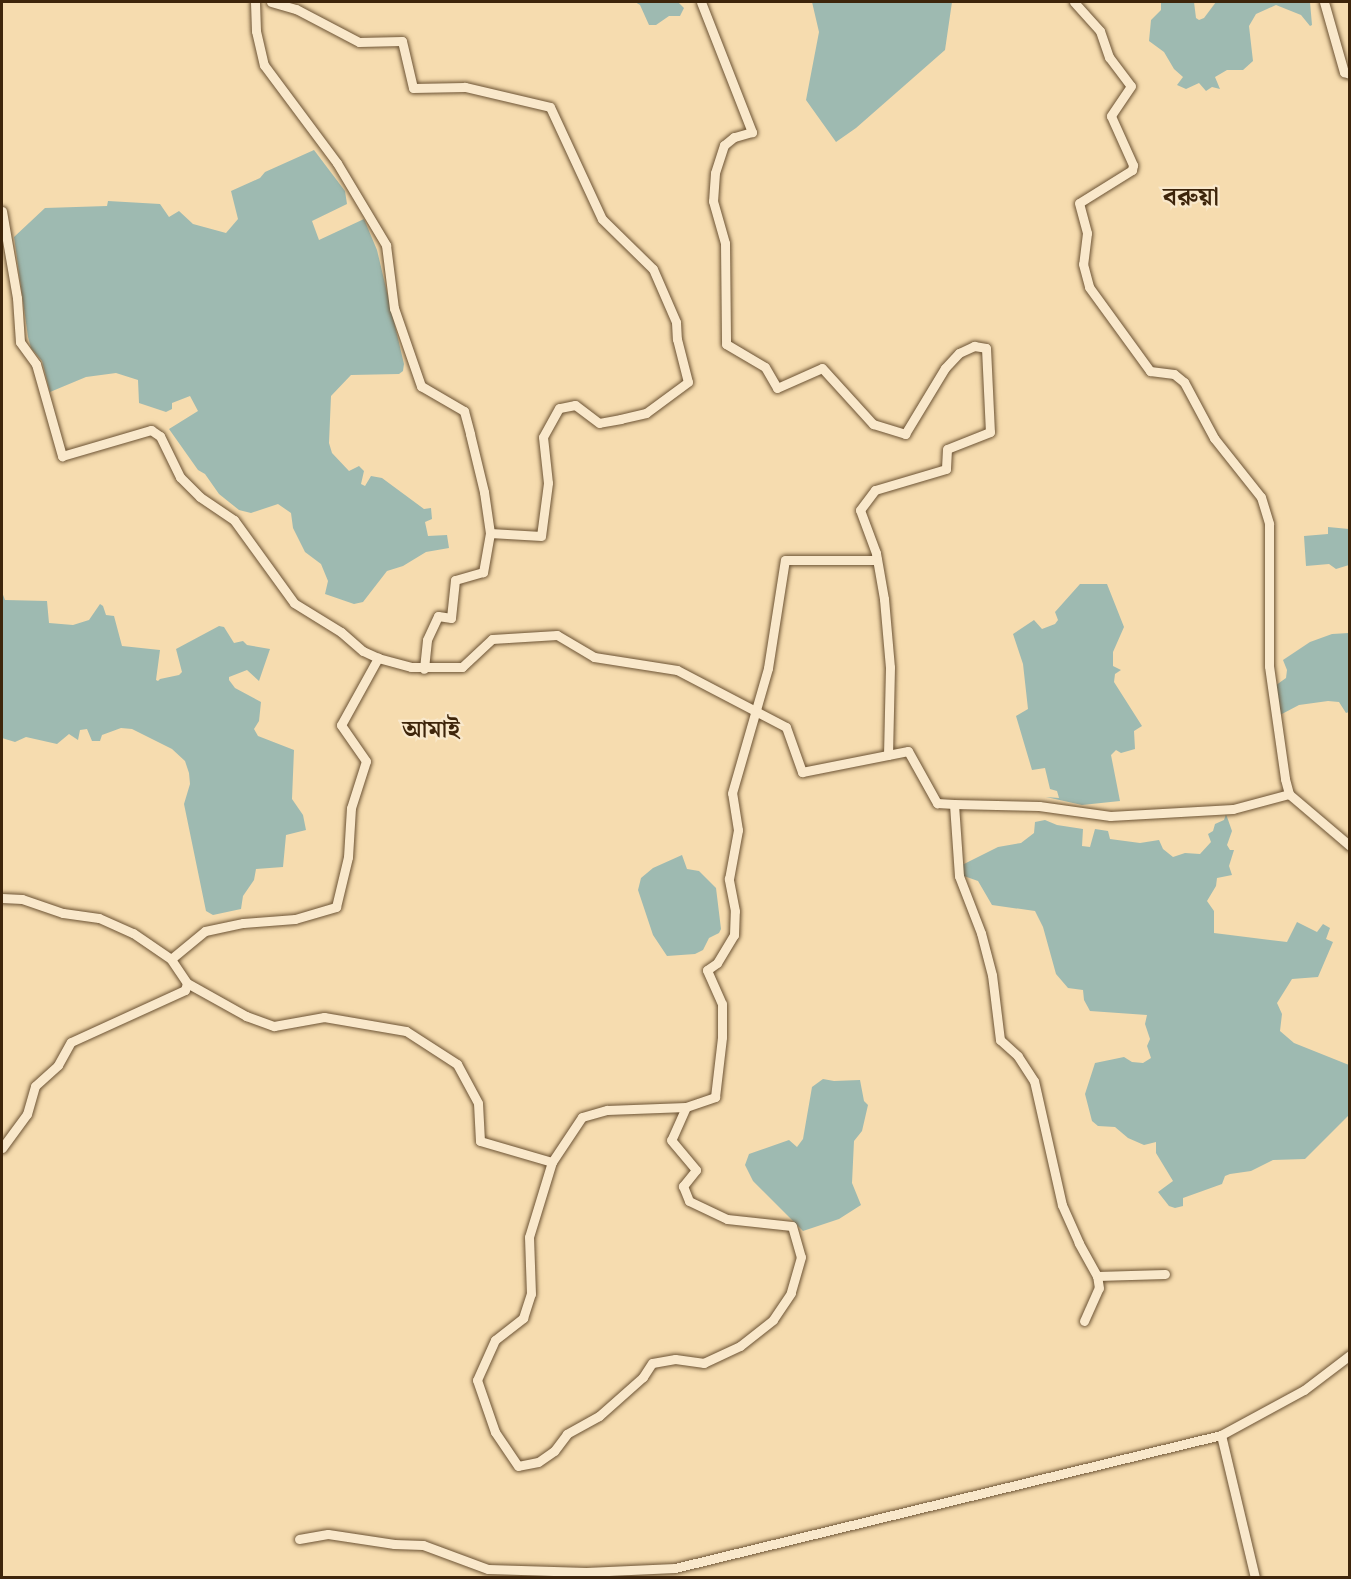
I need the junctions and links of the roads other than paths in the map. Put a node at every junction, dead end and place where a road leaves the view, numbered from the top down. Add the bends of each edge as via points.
1 (255, 2) edge
2 (271, 2) edge
3 (701, 2) edge
4 (1074, 2) edge
5 (1324, 2) edge
6 (1350, 74) edge
7 (2, 212) edge
8 (490, 533) junction
9 (877, 561) junction
10 (378, 658) junction
11 (424, 669) junction
12 (888, 754) junction
13 (1289, 794) junction
14 (954, 804) junction
15 (1350, 846) edge
16 (2, 898) edge
17 (171, 959) junction
18 (187, 983) junction
19 (686, 1107) junction
20 (2, 1148) edge
21 (552, 1162) junction
22 (1165, 1274) dead end
23 (1097, 1276) junction
24 (1084, 1321) dead end
25 (1350, 1355) edge
26 (1221, 1435) junction
27 (299, 1539) dead end
28 (1255, 1578) edge

1 - 8 street via 256,31 264,65 337,163 386,245 394,308 420,386 464,411
2 - 8 street via 296,9 358,42 402,42 413,88 465,87 550,107 602,219 653,269 676,322 688,382 646,413 621,419 599,423 575,405 559,408 543,437 548,483 541,536
3 - 9 street via 752,132 734,137 724,145 715,173 713,201 725,243 726,344 765,367 777,388 822,368 873,424 905,434 945,368 959,353 974,346 986,348 990,432 947,449 946,469 875,490 860,510
4 - 13 street via 1100,31 1109,57 1131,86 1111,116 1132,170 1079,203 1087,233 1083,264 1089,287 1150,371 1174,374 1184,382 1214,438 1261,497 1269,524 1269,666
5 - 6 street via 1344,72
7 - 10 street via 20,342 36,364 62,456 151,430 160,436 180,477 234,520 294,603
8 - 11 street via 483,572 455,580 451,618 438,616 427,640
9 - 12 street via 890,668
9 - 19 street via 785,561 768,668 732,793 738,830 729,879 735,911 734,935 717,963 707,970 722,1004 715,1097
10 - 11 street
10 - 17 street via 341,725 366,761 351,808 348,856 336,907 295,919 205,931
11 - 12 street via 462,667 492,639 557,635 594,657 677,670 786,727 802,772
12 - 14 street via 908,751 937,803
13 - 14 street via 1233,809 1110,816 1040,806
13 - 15 street
14 - 23 street via 959,876 992,975 1000,1040 1018,1056 1034,1081 1062,1204
16 - 17 street via 22,899 63,913 99,918 133,933
17 - 18 street
18 - 20 street via 185,990 71,1042 58,1065 35,1086 27,1114
18 - 21 street via 246,1016 274,1026 324,1017 406,1032 457,1064 478,1103 480,1141
19 - 21 street via 607,1110 582,1117
19 - 21 street via 671,1140 696,1170 683,1186 689,1200 727,1219 792,1226 801,1257 791,1293 773,1320 740,1346 704,1363 675,1359 652,1363 643,1377 599,1416 567,1434 554,1451 538,1462 518,1466 495,1432 477,1380 495,1340 523,1318 531,1294 529,1237
22 - 23 street
23 - 24 street via 1099,1288
25 - 26 street via 1304,1390
26 - 27 street via 675,1568 586,1572 488,1569 423,1545 327,1534
26 - 28 street

